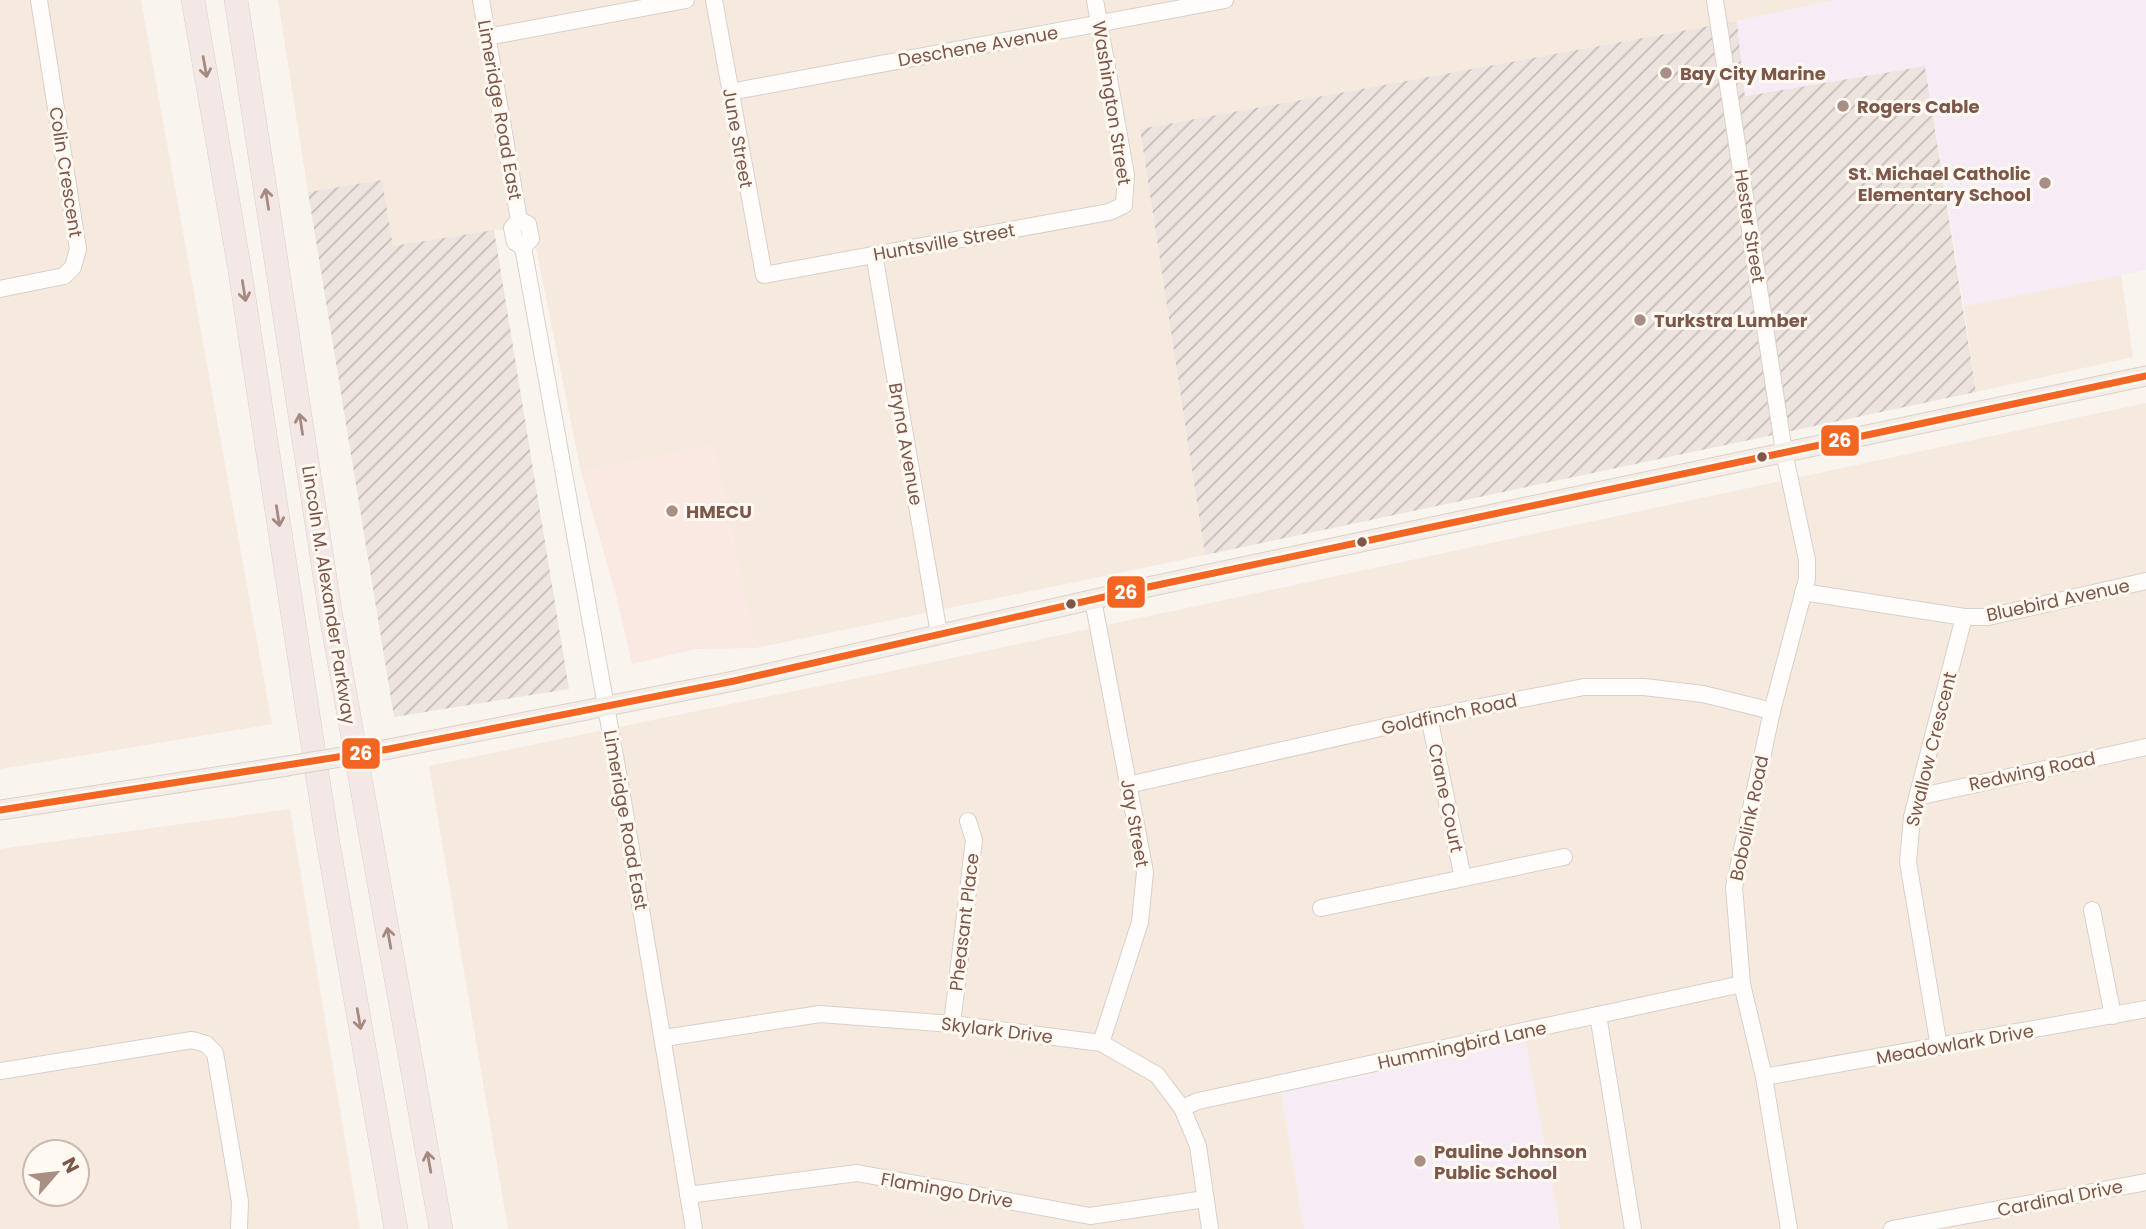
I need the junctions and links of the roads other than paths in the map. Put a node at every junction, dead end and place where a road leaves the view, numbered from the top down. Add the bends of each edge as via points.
1 (38, 0) edge
2 (193, 0) edge
3 (236, 0) edge
4 (481, 0) edge
5 (686, 0) edge
6 (714, 0) edge
7 (1095, 0) edge
8 (1226, 0) edge
9 (1715, 0) edge
10 (1099, 22) junction
11 (487, 37) junction
12 (730, 92) junction
13 (1124, 205) joint
14 (874, 254) junction
15 (764, 275) joint
16 (0, 289) edge
17 (2146, 376) edge
18 (1784, 452) junction
19 (2146, 581) edge
20 (1803, 592) junction
21 (1093, 600) junction
22 (1964, 617) junction
23 (939, 634) junction
24 (606, 706) junction
25 (1772, 711) junction
26 (1429, 717) junction
27 (2146, 747) edge
28 (1128, 785) junction
29 (1917, 797) junction
30 (0, 810) edge
31 (968, 821) dead end
32 (1564, 857) dead end
33 (1463, 878) junction
34 (1321, 908) dead end
35 (2092, 910) dead end
36 (1742, 984) junction
37 (2146, 1009) edge
38 (1598, 1015) junction
39 (2113, 1016) junction
40 (952, 1024) junction
41 (664, 1038) junction
42 (1101, 1044) junction
43 (1939, 1047) junction
44 (0, 1071) edge
45 (1764, 1077) junction
46 (1182, 1108) junction
47 (2146, 1182) edge
48 (688, 1195) junction
49 (1205, 1199) junction
50 (1979, 1221) edge
51 (239, 1229) edge
52 (396, 1229) edge
53 (441, 1229) edge
54 (694, 1229) edge
55 (1210, 1229) edge
56 (1633, 1229) edge
57 (1789, 1229) edge
58 (1892, 1229) edge

1 - 16 street, Colin Crescent via 78,249 74,267 64,276
2 -> 52 highway via 239,265 326,831
53 -> 3 highway, Lincoln M. Alexander Parkway via 330,610
4 - 11 street, Limeridge Road East
5 - 11 street
6 - 12 street, June Street
7 - 10 street, Washington Street
8 - 10 street, Deschene Avenue
9 - 18 street, Hester Street
10 - 12 street, Deschene Avenue
10 - 13 street, Washington Street via 1126,175
11 - 24 street, Limeridge Road East via 519,220 528,224 531,239 523,247
12 - 15 street, June Street
13 - 14 street, Huntsville Street via 1109,212
14 - 15 street, Huntsville Street
14 - 23 street, Bryna Avenue
17 - 18 main road
18 - 20 street, Bobolink Road via 1807,561
18 - 21 main road
19 - 22 street, Bluebird Avenue via 2000,615
20 - 22 street, Bluebird Avenue
20 - 25 street, Bobolink Road
21 - 23 main road
21 - 28 street, Jay Street
22 - 29 street, Swallow Crescent
23 - 24 main road
24 - 30 main road, bridge via 389,749
24 - 41 street, Limeridge Road East
25 - 26 street, Goldfinch Road via 1703,694 1644,687 1584,687
25 - 36 street, Bobolink Road via 1734,887
26 - 28 street, Goldfinch Road
26 - 33 street, Crane Court
27 - 29 street, Redwing Road
28 - 42 street, Jay Street via 1144,884 1140,922
29 - 43 street, Swallow Crescent via 1908,862
31 - 40 street, Pheasant Place via 974,840
32 - 33 street
33 - 34 street
35 - 39 street
36 - 38 street, Hummingbird Lane
36 - 45 street, Bobolink Road
37 - 39 street, Meadowlark Drive
38 - 46 street, Hummingbird Lane
38 - 56 street
39 - 43 street, Meadowlark Drive
40 - 41 street, Skylark Drive via 820,1014
40 - 42 street, Skylark Drive
41 - 48 street, Limeridge Road East
42 - 46 street, Skylark Drive via 1157,1075
43 - 45 street, Meadowlark Drive
44 - 51 street via 192,1040 206,1044 215,1053 240,1202
45 - 57 street, Bobolink Road
46 - 49 street, Skylark Drive via 1198,1146
47 - 50 street, Cardinal Drive
48 - 49 street, Flamingo Drive via 857,1173 1090,1216
48 - 54 street, Limeridge Road East
49 - 55 street, Skylark Drive
50 - 58 street, Cardinal Drive

